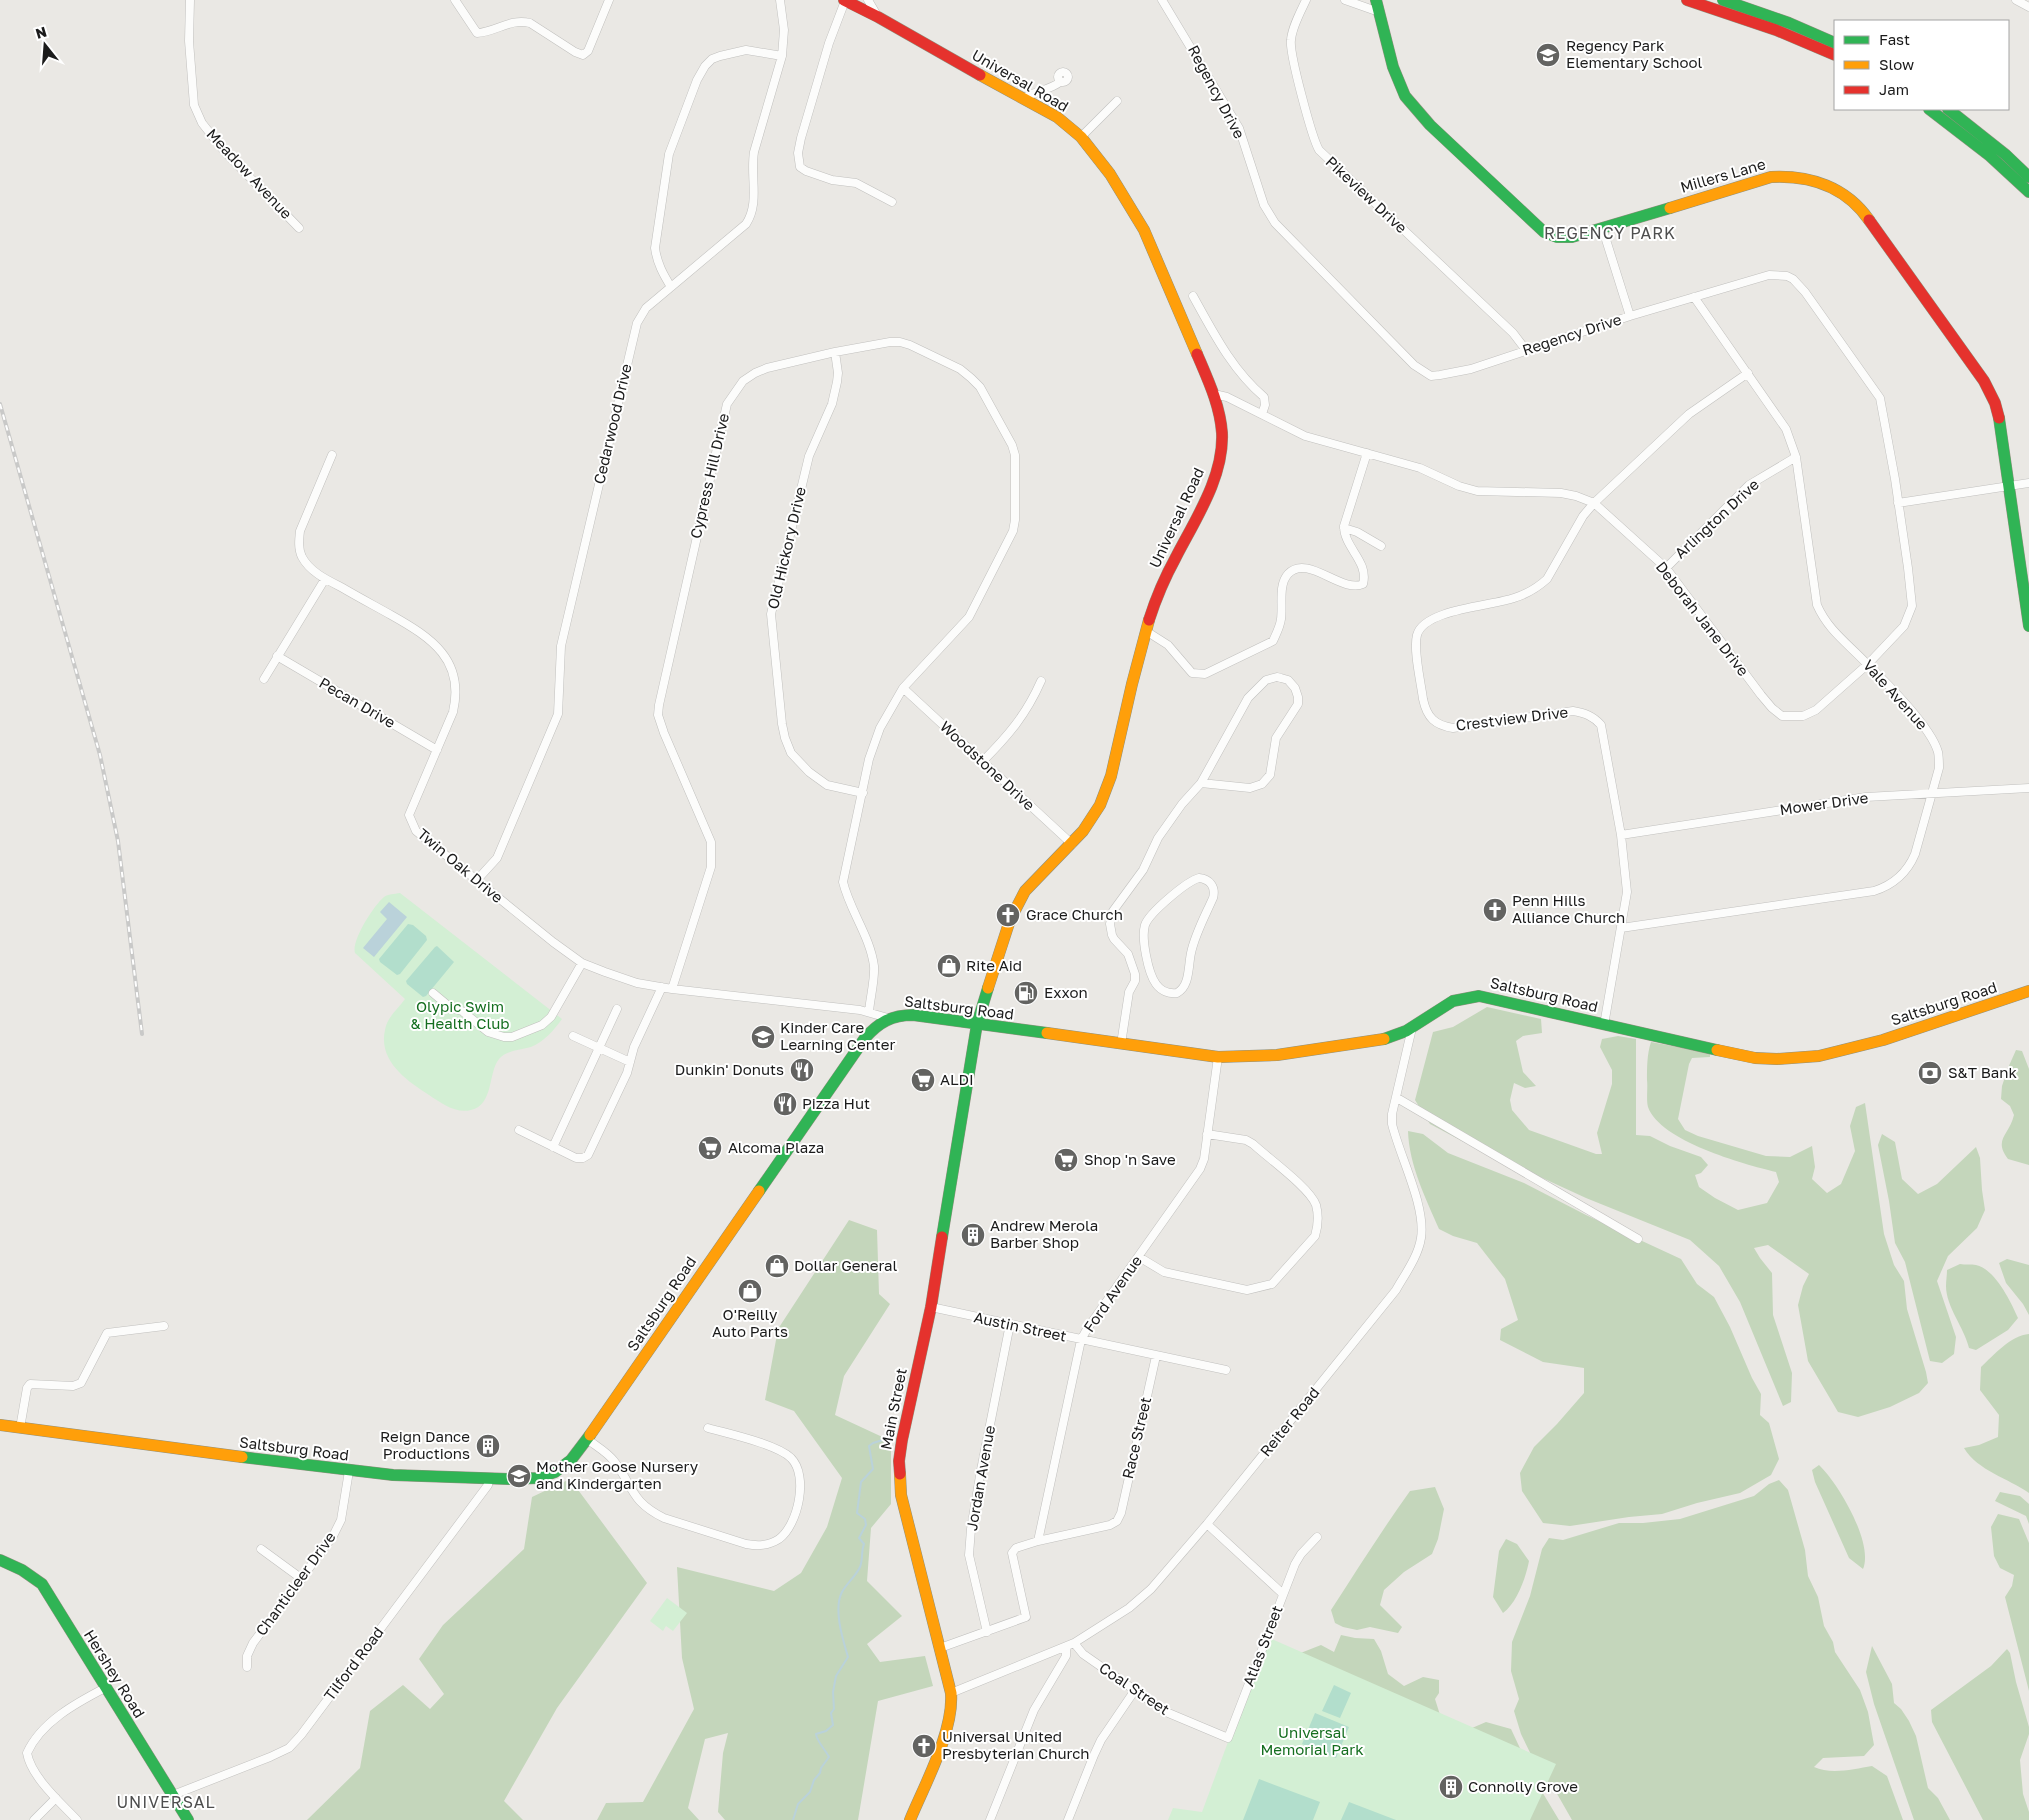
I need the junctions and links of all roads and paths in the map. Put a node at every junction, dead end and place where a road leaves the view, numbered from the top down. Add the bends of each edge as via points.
1 (190, 0) edge
2 (456, 0) edge
3 (609, 0) edge
4 (780, 0) edge
5 (844, 0) edge
6 (868, 0) edge
7 (1162, 0) edge
8 (1306, 0) edge
9 (1345, 0) edge
10 (1687, 0) edge
11 (1723, 0) edge
12 (2016, 0) edge
13 (1377, 6) edge
14 (2029, 7) edge
15 (878, 17) junction
16 (1834, 43) edge
17 (1834, 55) edge
18 (782, 56) junction
19 (1060, 82) dead end
20 (1024, 98) junction
21 (1117, 101) dead end
22 (1930, 110) edge
23 (1949, 110) edge
24 (1081, 137) junction
25 (2029, 177) edge
26 (2029, 192) edge
27 (892, 202) dead end
28 (1602, 227) junction
29 (299, 228) dead end
30 (671, 287) junction
31 (1193, 296) dead end
32 (1694, 297) junction
33 (1630, 316) junction
34 (1526, 350) junction
35 (835, 352) junction
36 (1748, 373) junction
37 (1214, 394) junction
38 (1262, 414) junction
39 (1367, 453) junction
40 (332, 455) dead end
41 (1796, 457) junction
42 (2029, 483) edge
43 (2010, 485) junction
44 (1594, 503) junction
45 (1898, 503) junction
46 (1344, 528) junction
47 (1382, 546) dead end
48 (1666, 568) junction
49 (325, 579) junction
50 (2029, 626) edge
51 (1146, 631) junction
52 (277, 656) junction
53 (1868, 664) junction
54 (264, 679) dead end
55 (1041, 681) dead end
56 (903, 688) junction
57 (437, 750) junction
58 (982, 762) junction
59 (1209, 769) junction
60 (1201, 783) junction
61 (1218, 784) junction
62 (2029, 788) edge
63 (863, 793) junction
64 (1933, 794) junction
65 (1621, 836) junction
66 (1072, 844) junction
67 (476, 881) junction
68 (1621, 928) junction
69 (582, 963) junction
70 (1152, 976) junction
71 (1135, 978) junction
72 (662, 987) junction
73 (672, 989) junction
74 (2029, 990) edge
75 (433, 993) dead end
76 (617, 1009) dead end
77 (869, 1012) junction
78 (888, 1018) junction
79 (977, 1024) junction
80 (1604, 1025) junction
81 (1412, 1028) junction
82 (573, 1036) dead end
83 (1121, 1044) junction
84 (599, 1048) junction
85 (1218, 1057) junction
86 (630, 1062) junction
87 (1397, 1098) junction
88 (519, 1130) dead end
89 (1207, 1134) junction
90 (553, 1147) junction
91 (1638, 1239) dead end
92 (1139, 1257) junction
93 (931, 1307) junction
94 (1010, 1324) junction
95 (164, 1326) dead end
96 (1081, 1340) junction
97 (1156, 1356) junction
98 (1226, 1370) dead end
99 (0, 1425) edge
100 (20, 1428) junction
101 (708, 1428) dead end
102 (587, 1439) junction
103 (349, 1471) junction
104 (490, 1478) junction
105 (1207, 1524) junction
106 (1317, 1537) dead end
107 (1038, 1541) junction
108 (261, 1549) dead end
109 (0, 1560) edge
110 (302, 1579) junction
111 (1283, 1594) junction
112 (987, 1632) junction
113 (1074, 1643) junction
114 (1066, 1647) junction
115 (940, 1648) junction
116 (247, 1667) dead end
117 (105, 1688) junction
118 (1135, 1690) junction
119 (951, 1693) junction
120 (1228, 1738) joint
121 (173, 1795) junction
122 (56, 1798) junction
123 (34, 1820) edge
124 (78, 1820) edge
125 (188, 1820) edge
126 (910, 1820) edge
127 (990, 1820) edge
128 (1068, 1820) edge

1 - 29 street, Meadow Avenue via 189,41 194,105 202,124
2 - 3 street via 477,33 521,21 530,23 583,55 588,51
4 - 18 street, Cedarwood Drive via 784,30
5 - 15 main road, Universal Road
5 - 27 street via 800,138 800,167 832,180 856,183
6 - 15 street
7 - 34 street, Regency Drive via 1239,128 1264,205 1275,223 1414,365 1431,376 1440,376
8 - 34 street, Pikeview Drive via 1292,33 1290,48 1319,150 1513,333
9 - 13 street
10 - 17 main road via 1776,30
11 - 16 main road
12 - 14 street
13 - 28 main road, Millers Lane via 1404,96 1430,125 1542,232 1562,239
15 - 20 main road, Universal Road
18 - 30 street, Cedarwood Drive via 754,152 753,211 746,224
18 - 30 street via 746,50 720,56 705,66 697,80 669,154 655,248 657,260
19 - 20 street
20 - 24 main road, Universal Road via 1057,117
21 - 24 street
22 - 26 main road via 1985,151
23 - 25 main road
24 - 37 main road, Universal Road via 1110,174 1144,230
28 - 33 street
28 - 43 main road, Millers Lane via 1770,178 1798,176 1838,190 1867,217 1984,381 2001,424
30 - 67 street, Cedarwood Drive via 646,308 637,324 561,646 558,714 496,858
31 - 38 street via 1215,337 1243,378 1264,397
32 - 33 street, Regency Drive
32 - 36 street, Vale Avenue
32 - 45 street, Regency Drive via 1769,275 1778,274 1793,280 1880,398
33 - 34 street, Regency Drive
35 - 56 street, Cypress Hill Drive via 900,342 960,369 980,387 1015,455 1015,520 1008,541 969,617
35 - 63 street, Old Hickory Drive via 836,389 809,456 772,614 782,724 791,753 827,785
35 - 73 street, Cypress Hill Drive via 755,373 743,382 727,404 722,423 658,705 664,733 711,842 711,867
36 - 41 street, Vale Avenue via 1786,429
36 - 44 street, Crestview Drive via 1689,414
37 - 38 street, Deborah Jane Drive
37 - 51 main road, Universal Road via 1222,440 1216,468 1160,592
38 - 39 street, Deborah Jane Drive via 1305,436
39 - 44 street, Deborah Jane Drive via 1420,468 1476,491 1561,493
39 - 46 street
40 - 49 street, Twin Oak Drive via 300,531 298,544 308,566
41 - 48 street, Arlington Drive via 1750,485
41 - 53 street, Vale Avenue via 1817,604 1829,627
42 - 43 street
43 - 45 street
43 - 50 main road, Millers Lane
44 - 48 street, Deborah Jane Drive
44 - 65 street, Crestview Drive via 1547,578 1534,590 1512,599 1444,614 1424,624 1417,635 1418,666 1427,712 1440,726 1453,728 1573,711 1595,718 1601,725 1607,751
45 - 53 street, Deborah Jane Drive via 1912,606 1904,626
46 - 47 street
46 - 51 street via 1362,566 1363,584 1351,586 1316,571 1292,570 1283,581 1277,633 1274,641 1265,646 1199,675 1192,673 1163,642
48 - 53 street, Deborah Jane Drive via 1761,695 1782,716 1803,716 1816,710
49 - 52 street
49 - 57 street, Twin Oak Drive via 420,631 436,644 452,667 456,698
51 - 66 main road, Universal Road via 1105,795
52 - 54 street
52 - 57 street, Pecan Drive
53 - 64 street, Vale Avenue via 1924,725 1931,738 1938,753 1939,768
55 - 58 street via 1022,718
56 - 58 street, Woodstone Drive
56 - 63 street, Cypress Hill Drive via 880,728 869,760
57 - 67 street, Twin Oak Drive via 409,815 410,820 416,831
58 - 66 street, Woodstone Drive
59 - 60 street
59 - 61 street
59 - 61 street via 1240,711 1262,683 1272,678 1288,680 1297,692 1298,704 1276,738 1272,770 1266,780 1250,788
60 - 61 street
60 - 71 street via 1158,838 1143,870 1110,917 1114,939 1128,954
62 - 64 street, Mower Drive
63 - 77 street, Cypress Hill Drive via 843,882 874,968
64 - 65 street, Mower Drive via 1866,797
64 - 68 street, Vale Avenue via 1910,867 1885,888
65 - 68 street, Crestview Drive via 1627,892
66 - 79 main road, Universal Road via 1036,878 1017,904
67 - 69 street, Twin Oak Drive
68 - 80 street, Crestview Drive
69 - 72 street, Twin Oak Drive via 637,983
69 - 75 street via 552,1016 542,1025 512,1037 488,1032
70 - 70 street via 1156,984 1168,993 1177,993 1184,988 1195,937 1213,898 1214,888 1208,881 1199,878 1191,881 1148,919 1143,939
70 - 71 street
71 - 83 street via 1129,992
72 - 73 street, Twin Oak Drive
72 - 86 street
73 - 77 street, Twin Oak Drive
74 - 80 main road, Saltsburg Road via 1898,1036 1833,1054 1792,1060 1755,1058
76 - 84 street
77 - 78 street, Twin Oak Drive
78 - 79 main road, Saltsburg Road via 910,1015
78 - 102 main road, Saltsburg Road via 865,1038
79 - 83 main road, Saltsburg Road
79 - 93 main road, Main Street
80 - 81 main road, Saltsburg Road via 1470,996 1445,1004
81 - 85 main road, Saltsburg Road via 1371,1042 1256,1058
81 - 87 street, Reiter Road
82 - 84 street
83 - 85 main road, Saltsburg Road
84 - 86 street
84 - 90 street
85 - 89 street, Ford Avenue
86 - 90 street via 588,1155 576,1158
87 - 91 street
87 - 105 street, Reiter Road via 1392,1124 1421,1224 1416,1255 1396,1290
88 - 90 street
89 - 92 street, Ford Avenue via 1200,1169
89 - 92 street via 1253,1144 1308,1193 1318,1213 1315,1236 1272,1284 1246,1290 1164,1272
92 - 96 street, Ford Avenue
93 - 94 street, Austin Street
93 - 115 main road, Main Street via 899,1461 901,1494
94 - 96 street, Austin Street
94 - 112 street, Jordan Avenue via 980,1470 969,1555
95 - 100 street via 107,1334 81,1383 73,1386 30,1384
96 - 97 street, Austin Street
96 - 107 street, Ford Avenue
97 - 98 street, Austin Street
97 - 107 street, Race Street via 1117,1521
99 - 100 main road, Saltsburg Road
100 - 103 main road, Saltsburg Road
101 - 102 street via 780,1451 792,1459 801,1482 800,1496 790,1525 778,1540 760,1546 746,1544 655,1514 639,1502 610,1457
102 - 104 main road, Saltsburg Road via 570,1460 550,1474 523,1479
103 - 104 main road, Saltsburg Road
103 - 110 street, Chanticleer Drive via 341,1520
104 - 121 street, Tilford Road via 488,1485 289,1748
105 - 111 street, Atlas Street
105 - 113 street, Reiter Road via 1151,1589 1129,1608
106 - 111 street via 1295,1564
107 - 112 street via 1016,1548 1012,1553 1026,1618
108 - 110 street
109 - 117 main road, Hershey Road via 19,1567 42,1584
110 - 116 street, Chanticleer Drive via 253,1642 247,1656
111 - 120 street, Atlas Street
112 - 115 street
113 - 114 street, Reiter Road
113 - 118 street, Coal Street via 1083,1654
114 - 119 street, Reiter Road
114 - 127 street via 1066,1656 1034,1710
115 - 119 main road, Main Street
117 - 121 main road, Hershey Road
117 - 122 street via 46,1726 27,1753 32,1768
118 - 120 street, Coal Street via 1166,1712
118 - 128 street via 1094,1755
119 - 126 main road, Main Street via 952,1716
121 - 125 main road, Hershey Road
122 - 123 street
122 - 124 street

